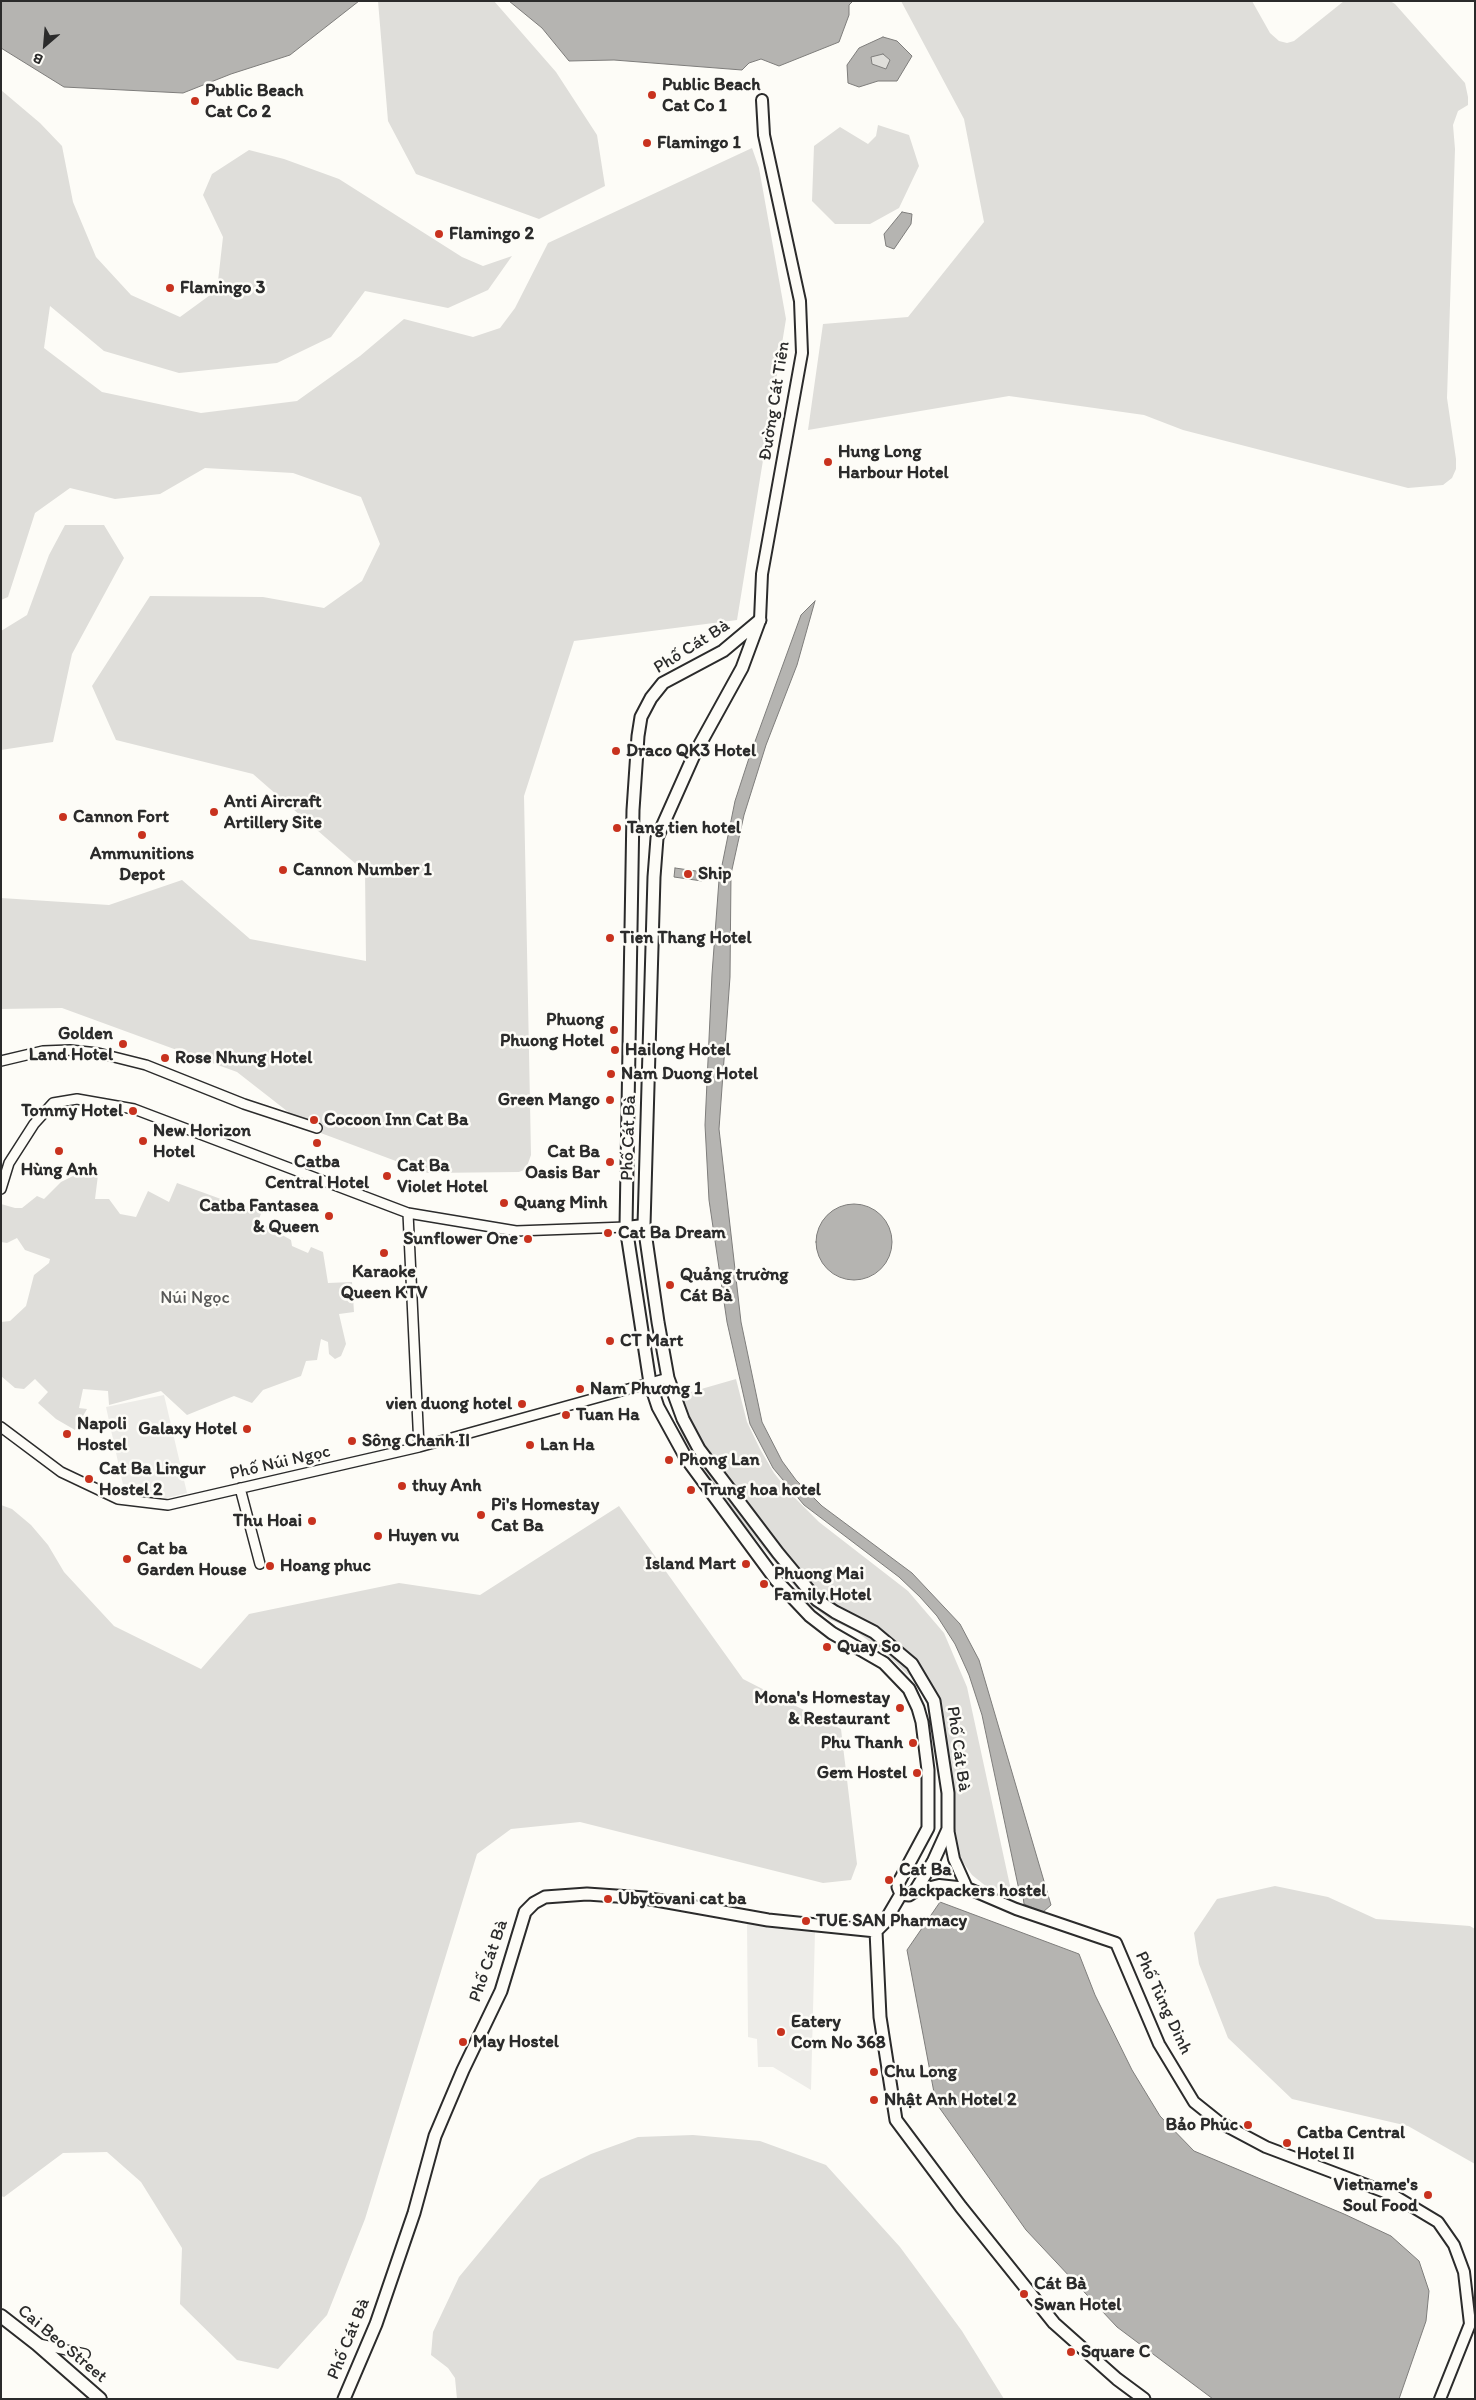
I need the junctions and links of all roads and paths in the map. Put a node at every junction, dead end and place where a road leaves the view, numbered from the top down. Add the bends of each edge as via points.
1 (762, 100) dead end
2 (760, 620) junction
3 (631, 1007) junction
4 (650, 1008) junction
5 (1, 1061) edge
6 (316, 1128) dead end
7 (1, 1190) edge
8 (408, 1212) junction
9 (644, 1225) junction
10 (626, 1227) junction
11 (668, 1378) junction
12 (650, 1383) junction
13 (1, 1427) edge
14 (419, 1448) junction
15 (240, 1488) junction
16 (778, 1553) junction
17 (260, 1564) dead end
18 (764, 1564) junction
19 (924, 1681) junction
20 (909, 1690) junction
21 (928, 1828) junction
22 (948, 1829) junction
23 (967, 1888) junction
24 (915, 1891) junction
25 (901, 1894) junction
26 (876, 1931) junction
27 (1, 2316) edge
28 (37, 2344) junction
29 (86, 2354) dead end
30 (100, 2399) edge
31 (344, 2399) edge
32 (1144, 2399) edge
33 (1440, 2399) edge

1 - 2 street, Đường Cát Tiên via 764,135 800,301 802,353 762,574
2 - 3 main road, Phố Cát Bà via 723,651 663,683 650,698 641,717 634,810
2 - 4 main road, Phố Cát Bà via 742,668 694,755 657,838
3 - 4 main road
3 - 10 main road, Phố Cát Bà
4 - 9 main road, Phố Cát Bà
5 - 6 street via 43,1051 98,1053 146,1065 244,1104
7 - 8 street via 9,1163 34,1124 53,1103 77,1099 134,1109
8 - 10 street via 516,1231
8 - 14 street
9 - 10 street
9 - 11 main road, Phố Cát Bà
10 - 12 main road, Phố Cát Bà
11 - 12 street, Phố Núi Ngọc
11 - 16 main road, Phố Cát Bà via 683,1419 699,1448
12 - 14 street, Phố Núi Ngọc
12 - 18 main road, Phố Cát Bà via 658,1406 686,1458
13 - 15 street, Phố Núi Ngọc via 61,1472 118,1498 168,1505
14 - 15 street, Phố Núi Ngọc
15 - 17 street
16 - 18 main road
16 - 19 main road, Phố Cát Bà via 817,1600 874,1632 912,1664
18 - 20 main road, Phố Cát Bà via 810,1616 832,1633 884,1663
19 - 20 main road
19 - 22 main road, Phố Cát Bà via 934,1701 948,1793
20 - 21 main road, Phố Cát Bà via 922,1722 928,1770
21 - 22 main road
21 - 25 main road, Phố Cát Bà via 899,1882
22 - 23 street via 954,1859
22 - 24 main road, Phố Cát Bà
23 - 24 street, Phố Tùng Dinh via 939,1885
23 - 33 street, Phố Tùng Dinh via 1016,1909 1116,1943 1159,2044 1194,2102 1219,2122 1266,2147 1393,2195 1438,2222 1454,2245 1464,2272 1470,2324
24 - 25 main road via 910,1895
25 - 26 main road, Phố Cát Bà
26 - 31 main road, Phố Cát Bà via 768,1920 626,1897 588,1894 545,1897 534,1903 525,1912 501,1991 435,2136 414,2212 376,2324
26 - 32 main road via 880,2017 896,2120 1054,2323 1117,2380
27 - 28 main road, Cai Beo Street
28 - 29 street
28 - 30 main road, Cai Beo Street

